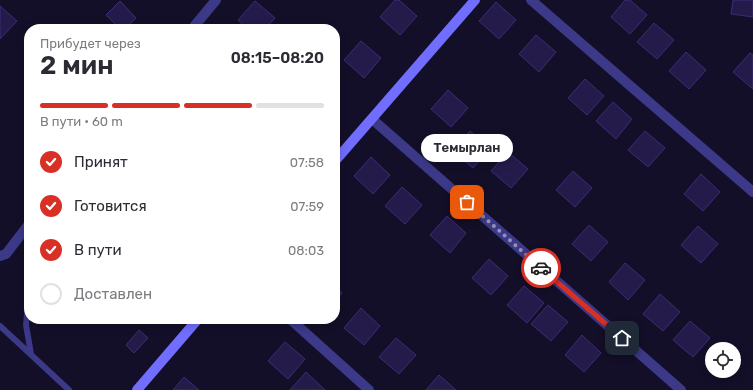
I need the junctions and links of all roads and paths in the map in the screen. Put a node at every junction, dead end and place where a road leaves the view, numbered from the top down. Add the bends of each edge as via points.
1 (216, 0) edge
2 (475, 0) edge
3 (531, 0) edge
4 (196, 24) edge
5 (372, 119) junction
6 (340, 155) edge
7 (753, 192) edge
8 (24, 231) edge
9 (0, 256) edge
10 (26, 324) edge
11 (194, 324) edge
12 (296, 324) edge
13 (0, 326) edge
14 (31, 354) junction
15 (69, 390) edge
16 (137, 390) edge
17 (369, 390) edge
18 (681, 390) edge

1 - 4 street
2 - 5 street
3 - 7 street
5 - 6 street
5 - 18 street
8 - 9 street via 6,254
10 - 14 lane
11 - 16 street
12 - 17 street
13 - 14 lane
14 - 15 lane

